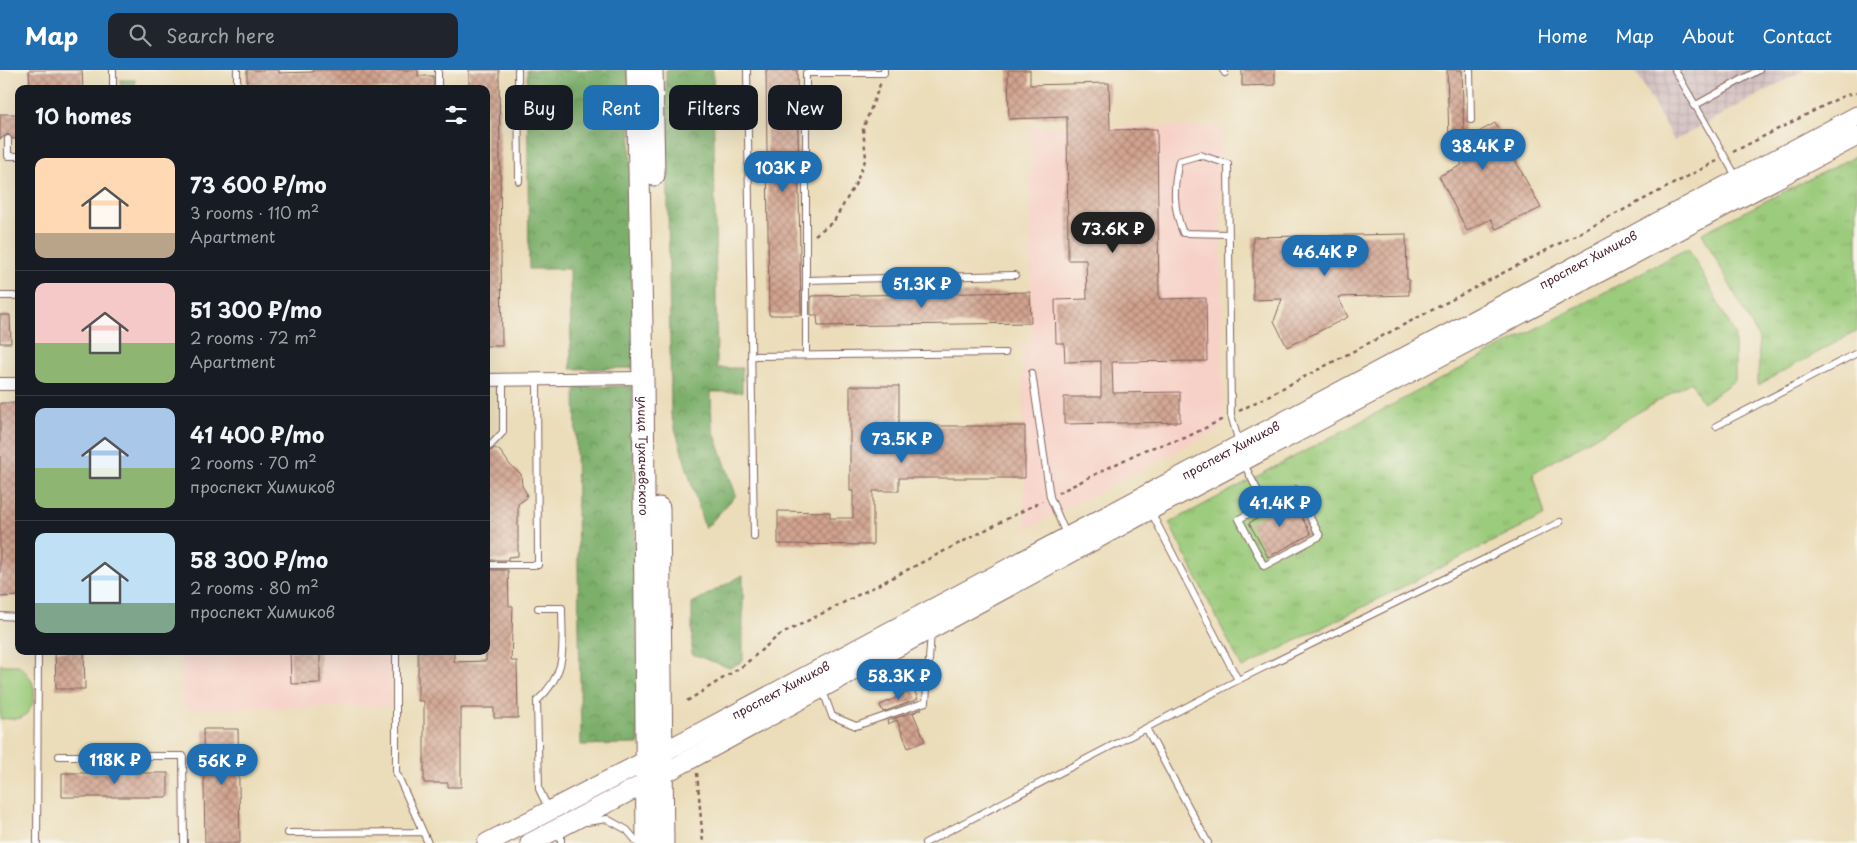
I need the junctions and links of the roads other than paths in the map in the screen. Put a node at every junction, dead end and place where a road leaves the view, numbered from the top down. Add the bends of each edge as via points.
1 (113, 70) edge
2 (237, 70) edge
3 (438, 70) edge
4 (518, 70) edge
5 (637, 70) edge
6 (652, 70) edge
7 (747, 70) edge
8 (1470, 70) edge
9 (1675, 70) edge
10 (1759, 70) edge
11 (884, 72) edge
12 (113, 85) edge
13 (237, 85) edge
14 (438, 85) edge
15 (1694, 106) junction
16 (1857, 116) edge
17 (1471, 120) dead end
18 (1857, 136) edge
19 (8, 139) dead end
20 (15, 156) edge
21 (1737, 178) junction
22 (519, 181) dead end
23 (1747, 194) junction
24 (1228, 234) junction
25 (1015, 276) dead end
26 (806, 280) junction
27 (0, 296) edge
28 (14, 296) dead end
29 (1006, 353) dead end
30 (1857, 353) edge
31 (806, 355) junction
32 (750, 356) junction
33 (1032, 373) dead end
34 (643, 378) junction
35 (537, 379) junction
36 (490, 380) edge
37 (503, 380) junction
38 (0, 384) edge
39 (15, 384) edge
40 (1716, 426) dead end
41 (490, 446) dead end
42 (1241, 453) junction
43 (1146, 503) junction
44 (1265, 505) junction
45 (1560, 522) dead end
46 (1067, 535) junction
47 (754, 537) dead end
48 (490, 566) edge
49 (538, 608) dead end
50 (0, 616) edge
51 (15, 617) edge
52 (931, 628) junction
53 (38, 655) edge
54 (396, 655) edge
55 (1238, 680) junction
56 (822, 687) junction
57 (1146, 728) junction
58 (655, 755) junction
59 (59, 756) dead end
60 (655, 778) junction
61 (550, 811) junction
62 (583, 825) dead end
63 (423, 832) junction
64 (288, 833) dead end
65 (568, 833) dead end
66 (536, 840) edge
67 (562, 840) edge
68 (37, 843) edge
69 (184, 843) edge
70 (428, 843) edge
71 (487, 843) edge
72 (638, 843) edge
73 (647, 843) edge
74 (663, 843) edge
75 (925, 843) edge
76 (1208, 843) edge

1 - 12 lane
2 - 13 lane
3 - 14 lane
4 - 22 lane
5 - 34 main road, улица Тухачевского
6 - 58 main road, улица Тухачевского
7 - 32 lane
8 - 17 lane
9 - 15 lane
10 - 15 lane
11 - 26 lane via 806,73
15 - 21 lane
16 - 21 main road, проспект Химиков
18 - 23 main road, проспект Химиков
19 - 20 lane via 8,156
21 - 23 lane
21 - 42 main road, проспект Химиков
23 - 42 main road, проспект Химиков
24 - 24 lane via 1183,233 1175,212 1174,181 1179,161 1200,155 1228,164
24 - 42 lane via 1231,415
25 - 26 lane
26 - 31 lane
27 - 28 lane
29 - 31 lane
30 - 40 lane
31 - 32 lane
32 - 47 lane
33 - 46 lane via 1050,497
34 - 35 street
34 - 58 main road, улица Тухачевского
35 - 37 street
35 - 48 lane via 538,565
36 - 37 street
37 - 41 lane via 503,432
38 - 39 street
42 - 43 main road, проспект Химиков
42 - 44 lane
43 - 46 main road, проспект Химиков
43 - 52 main road, проспект Химиков
43 - 55 lane
44 - 44 lane via 1238,520 1264,566 1320,536 1296,489
45 - 55 lane
46 - 58 main road, проспект Химиков
49 - 61 lane via 562,608 562,664 552,687 537,701 539,789
50 - 51 lane
52 - 56 main road, проспект Химиков
52 - 56 lane via 926,702 856,726 832,716
53 - 68 lane
54 - 63 lane via 396,772
55 - 57 lane
56 - 60 main road, проспект Химиков
57 - 75 lane
57 - 76 lane
58 - 60 main road, улица Тухачевского
58 - 61 main road, проспект Химиков
59 - 69 lane via 183,756
60 - 66 main road, проспект Химиков
60 - 73 main road, улица Тухачевского
60 - 74 main road, улица Тухачевского
61 - 71 main road, проспект Химиков
62 - 72 lane via 607,819 627,830
63 - 64 lane
63 - 70 lane
65 - 67 lane
66 - 67 lane

